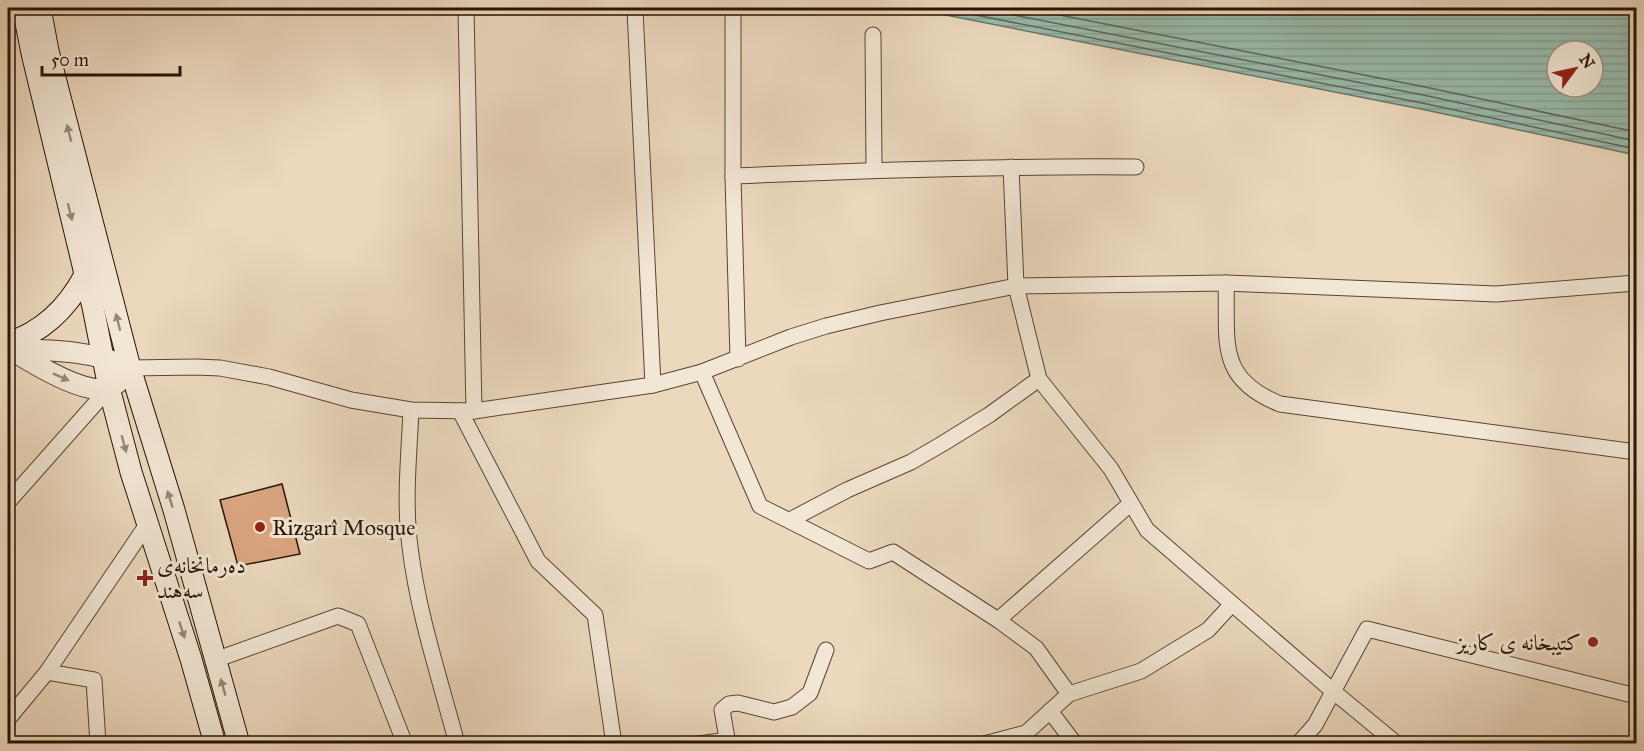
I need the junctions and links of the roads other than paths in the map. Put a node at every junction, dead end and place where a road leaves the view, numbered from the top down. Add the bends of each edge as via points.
1 (23, 8) edge
2 (40, 8) edge
3 (466, 8) edge
4 (733, 8) edge
5 (635, 10) dead end
6 (873, 35) dead end
7 (40, 52) junction
8 (1011, 166) junction
9 (1136, 167) dead end
10 (874, 169) junction
11 (733, 176) junction
12 (85, 274) junction
13 (1226, 283) junction
14 (1636, 283) edge
15 (1016, 286) junction
16 (8, 347) edge
17 (104, 358) junction
18 (738, 359) junction
19 (130, 368) junction
20 (702, 372) junction
21 (1039, 379) junction
22 (653, 385) junction
23 (109, 388) junction
24 (411, 410) junction
25 (467, 411) junction
26 (1636, 452) edge
27 (159, 464) junction
28 (131, 472) junction
29 (8, 502) edge
30 (1130, 504) junction
31 (790, 520) junction
32 (148, 524) junction
33 (1232, 604) junction
34 (998, 620) junction
35 (826, 650) dead end
36 (215, 660) junction
37 (47, 672) junction
38 (1334, 692) junction
39 (1069, 694) junction
40 (1636, 696) edge
41 (1050, 711) junction
42 (8, 719) edge
43 (728, 742) edge
44 (98, 744) edge
45 (215, 744) edge
46 (239, 744) edge
47 (405, 744) edge
48 (457, 744) edge
49 (614, 744) edge
50 (699, 744) edge
51 (984, 744) edge
52 (1075, 744) edge
53 (1298, 744) edge
54 (1397, 744) edge

1 - 7 main road
2 - 7 main road
3 - 25 street
4 - 11 street
5 - 22 street
6 - 10 street
7 -> 12 main road
19 -> 7 main road
8 - 9 street
8 - 10 street
8 - 15 street
10 - 11 street
11 - 18 street
12 - 16 main road via 51,320
12 - 17 main road
13 - 14 street via 1496,294
13 - 15 street
13 - 26 street via 1228,356 1246,385 1260,396 1280,404
15 - 18 street via 826,327
15 - 21 street
16 - 17 street
16 -> 23 street via 68,381
17 - 19 street
17 - 23 main road
18 - 20 street
19 - 23 street
19 - 24 street via 195,366 246,371 351,400
19 - 27 main road
20 - 22 street
20 - 31 street via 760,506
21 - 30 street via 1111,469
21 - 31 street via 990,415 926,453
22 - 25 street
23 -> 28 main road
23 - 29 street
24 - 25 street
24 - 48 street via 407,504 410,548 427,635
25 - 49 street via 538,561 595,615
27 - 28 main road
36 -> 27 main road
28 - 32 main road
30 - 33 street via 1147,530
30 - 34 street
31 - 34 street via 869,561 893,552
32 - 37 street
32 -> 45 main road
33 - 38 street
33 - 39 street via 1208,630 1141,671
34 - 39 street via 1036,648
35 - 43 street via 810,693 792,707 774,712 738,703 722,710
46 -> 36 main road
36 - 47 street via 338,616 358,624
37 - 42 street
37 - 44 street via 94,680
38 - 40 street via 1367,629
38 - 53 street via 1315,725
38 - 54 street
39 - 41 street
41 - 51 street via 1026,733
41 - 52 street
43 - 50 street

